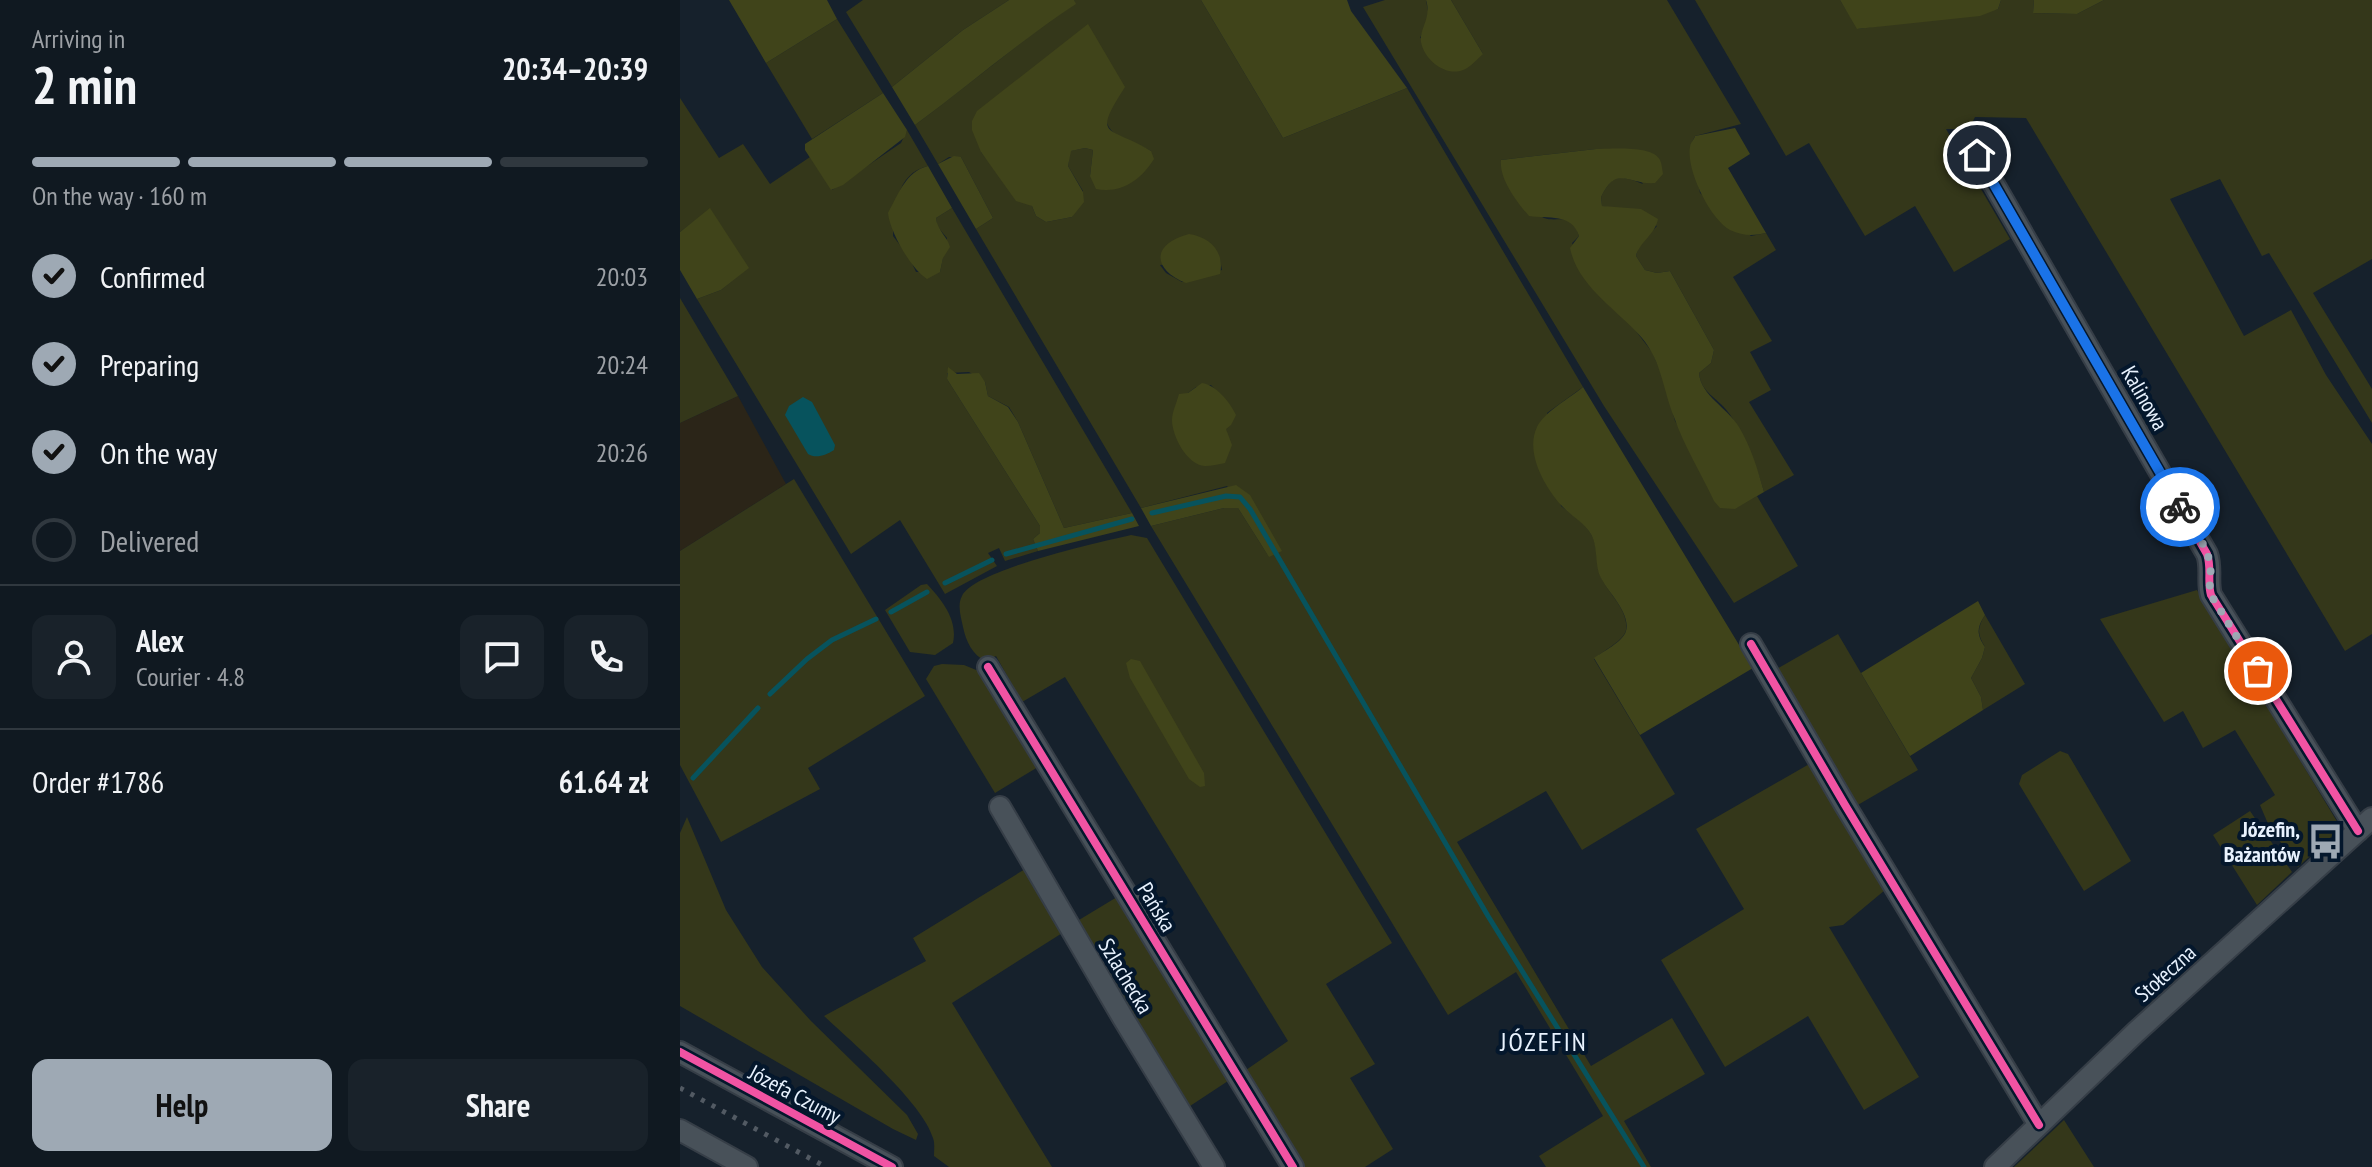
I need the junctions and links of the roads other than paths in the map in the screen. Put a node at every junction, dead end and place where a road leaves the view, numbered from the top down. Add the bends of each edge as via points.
1 (1977, 155) dead end
2 (1751, 644) dead end
3 (988, 667) dead end
4 (1000, 807) dead end
5 (2365, 825) edge
6 (680, 1052) edge
7 (2039, 1125) junction
8 (680, 1130) edge
9 (747, 1167) edge
10 (892, 1167) edge
11 (1214, 1167) edge
12 (1293, 1167) edge
13 (1995, 1167) edge

1 - 5 street, Kalinowa via 2207,554 2211,595
2 - 7 street
3 - 12 street, Pańska
4 - 11 street, Szlachecka
5 - 7 street, Stołeczna
6 - 10 street, Józefa Czumy
7 - 13 street, Stołeczna
8 - 9 street

